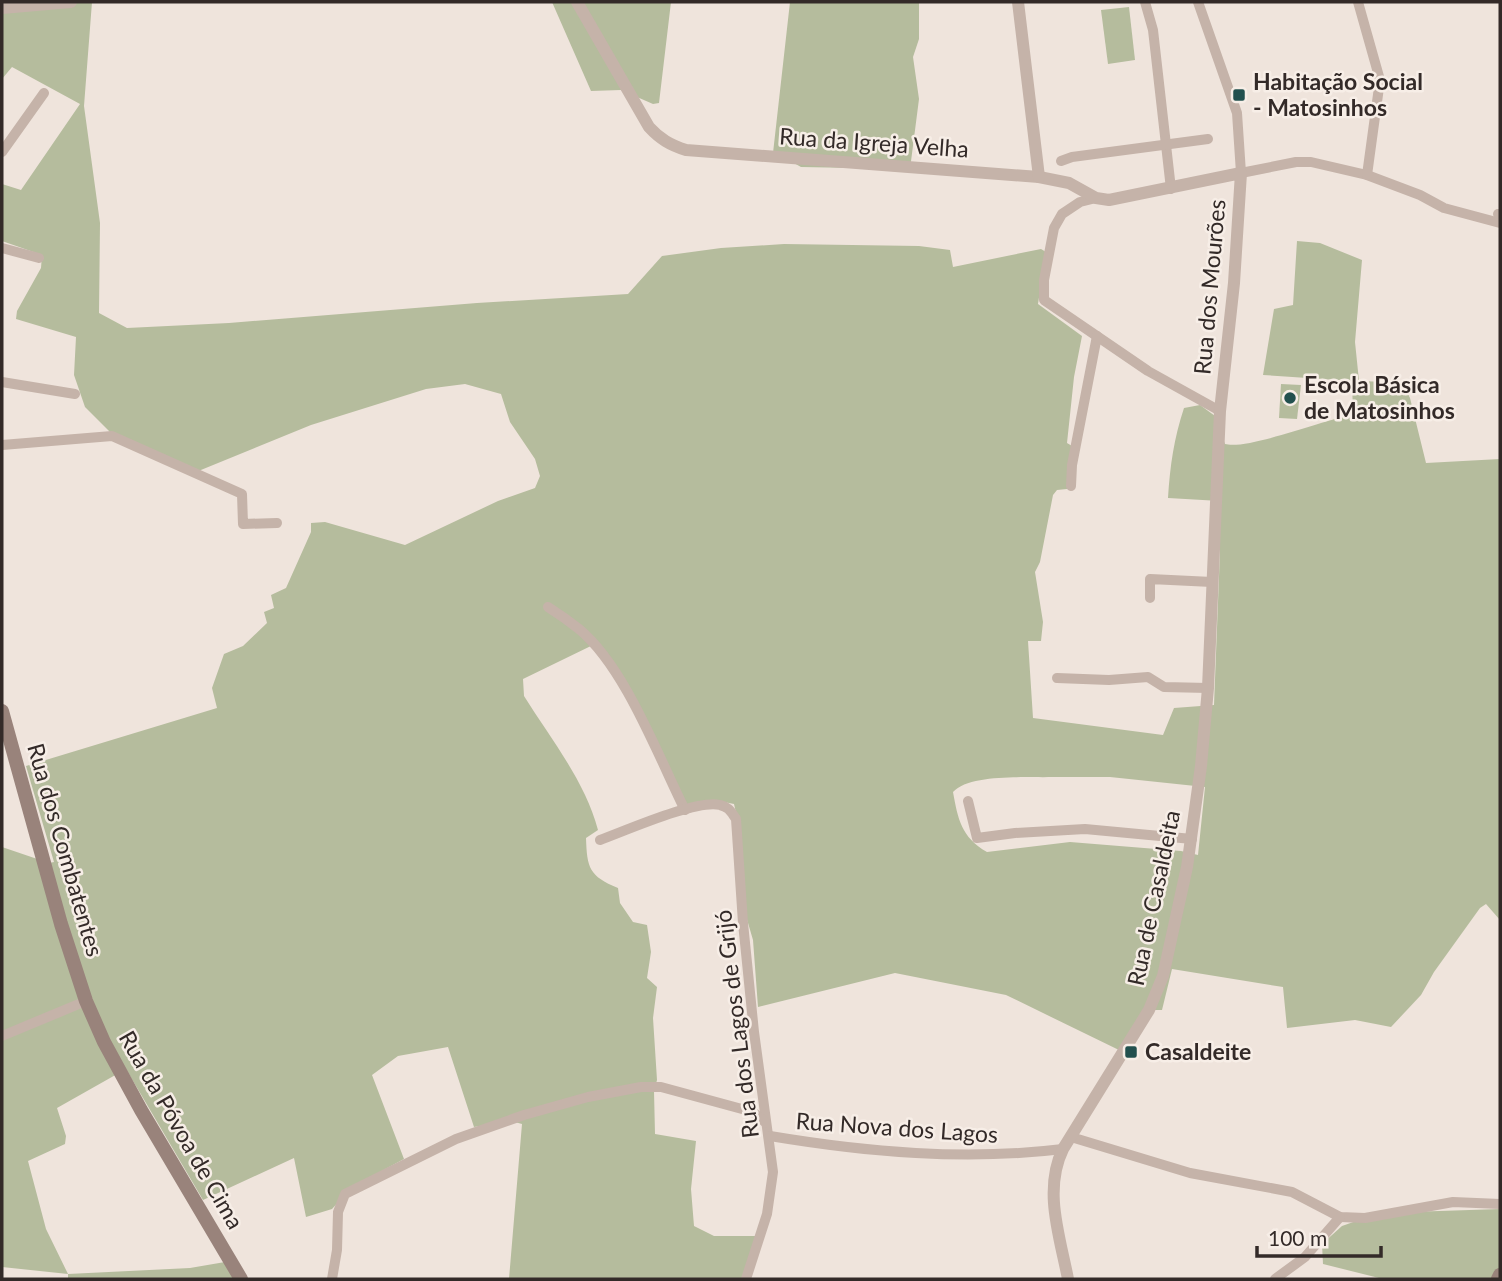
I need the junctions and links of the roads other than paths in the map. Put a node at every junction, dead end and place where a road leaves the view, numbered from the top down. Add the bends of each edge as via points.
1 (71, 2) edge
2 (577, 2) edge
3 (1018, 2) edge
4 (1145, 2) edge
5 (1198, 2) edge
6 (1358, 2) edge
7 (2, 8) edge
8 (44, 93) dead end
9 (1208, 139) dead end
10 (1166, 145) junction
11 (2, 152) edge
12 (1061, 161) dead end
13 (1241, 173) junction
14 (1367, 175) junction
15 (1039, 177) junction
16 (1171, 188) junction
17 (1096, 198) junction
18 (1500, 217) edge
19 (2, 248) edge
20 (39, 258) dead end
21 (1097, 336) junction
22 (2, 382) edge
23 (75, 394) dead end
24 (1220, 411) junction
25 (2, 445) edge
26 (1071, 486) dead end
27 (277, 523) dead end
28 (1212, 582) junction
29 (1150, 598) dead end
30 (548, 607) dead end
31 (1057, 678) dead end
32 (1208, 688) junction
33 (2, 711) edge
34 (968, 801) dead end
35 (685, 810) junction
36 (1192, 839) junction
37 (600, 840) dead end
38 (86, 1001) junction
39 (2, 1037) edge
40 (766, 1123) junction
41 (770, 1136) junction
42 (1071, 1137) junction
43 (1063, 1149) junction
44 (1500, 1203) edge
45 (1340, 1217) junction
46 (241, 1279) edge
47 (332, 1279) edge
48 (746, 1279) edge
49 (1068, 1279) edge
50 (1275, 1279) edge

1 - 7 street
2 - 15 street, Rua da Igreja Velha via 649,127 671,145 701,152
3 - 15 street
4 - 10 street via 1153,30
5 - 13 street, Rua dos Mourões via 1237,113
6 - 14 street via 1380,80
8 - 11 street
9 - 10 street
10 - 12 street
10 - 16 street
13 - 14 street via 1303,161
13 - 16 street
13 - 24 street, Rua dos Mourões
14 - 18 street via 1444,208
15 - 17 street, Rua da Igreja Velha via 1069,183
16 - 17 street
17 - 21 street via 1062,214 1054,228 1044,300
19 - 20 street
21 - 24 street
21 - 26 street
22 - 23 street
24 - 28 street, Rua dos Mourões
25 - 27 street via 112,436 242,494 243,524
28 - 29 street via 1150,579
28 - 32 street, Rua de Casaldeita
30 - 35 street via 581,630 611,664
31 - 32 street via 1148,677 1164,687
32 - 36 street, Rua de Casaldeita
33 - 38 main road, Rua dos Combatentes
34 - 36 street via 977,838 1086,829
35 - 37 street, Rua dos Lagos de Grijó
35 - 40 street, Rua dos Lagos de Grijó via 717,804 729,809 736,819 746,957
36 - 42 street, Rua de Casaldeita via 1154,999
38 - 39 street
38 - 46 main road, Rua da Póvoa de Cima via 141,1110
40 - 41 street, Rua dos Lagos de Grijó
40 - 47 street via 753,1112 661,1087 642,1087 588,1097 467,1135 345,1194 338,1212
41 - 43 street, Rua Nova dos Lagos via 946,1155 1016,1155
41 - 48 street, Rua dos Lagos de Grijó via 774,1172 767,1213
42 - 43 street, Rua de Casaldeita
42 - 45 street via 1190,1173 1292,1192
43 - 49 street, Rua de Casaldeita via 1052,1193
44 - 45 street via 1453,1202 1365,1218
45 - 50 street via 1305,1257

